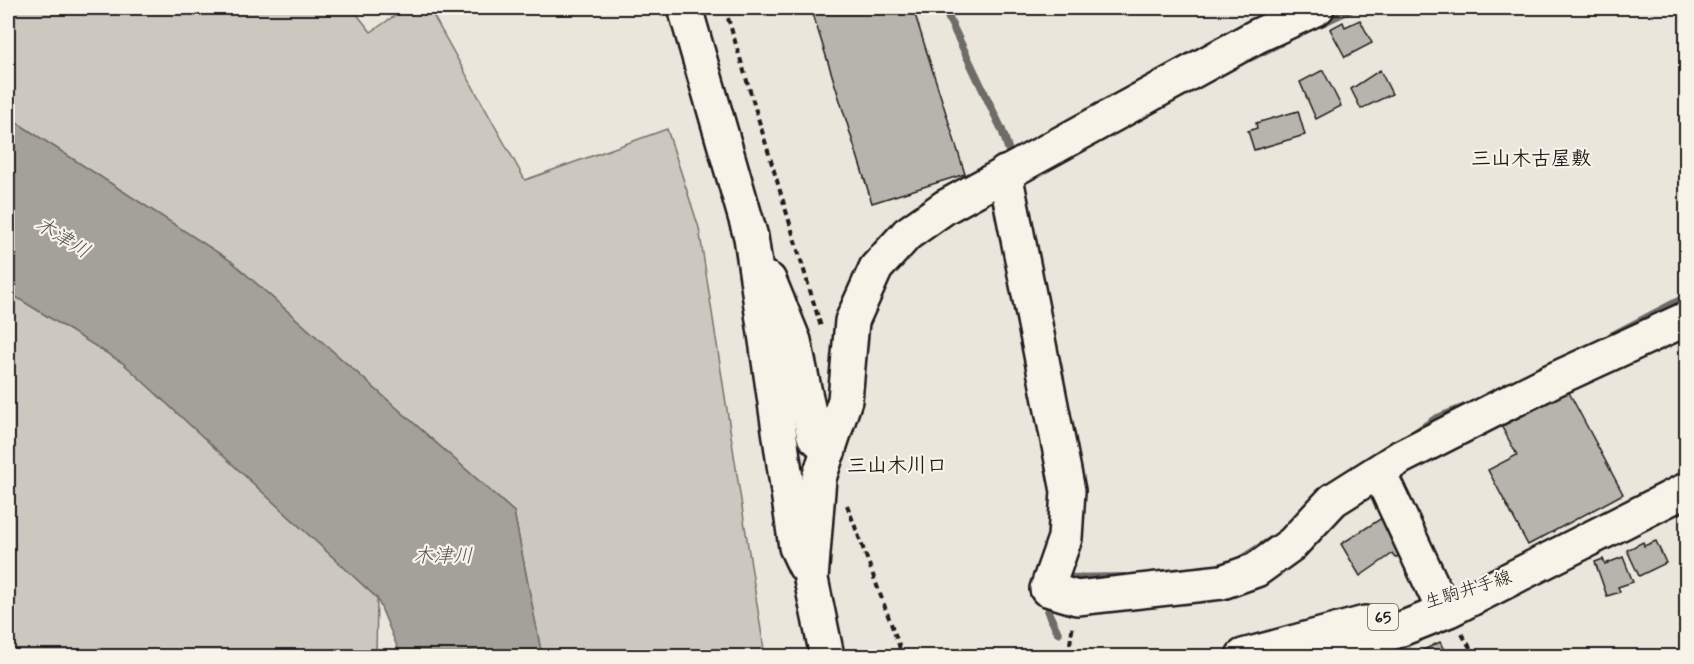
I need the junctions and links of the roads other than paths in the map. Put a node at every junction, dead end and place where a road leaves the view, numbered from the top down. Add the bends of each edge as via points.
1 (685, 8) edge
2 (1317, 8) edge
3 (1005, 172) junction
4 (751, 237) junction
5 (1686, 319) edge
6 (829, 450) junction
7 (1379, 472) junction
8 (1686, 490) edge
9 (1522, 573) junction
10 (811, 579) junction
11 (1438, 598) junction
12 (827, 657) edge
13 (1243, 657) edge
14 (1332, 657) edge

1 - 4 street
2 - 3 street via 1257,36
3 - 6 street via 907,234 876,268 852,321 845,400
3 - 7 street via 1068,491 1065,538 1047,590 1077,597 1222,582 1256,570 1292,544 1333,500
4 - 6 street via 794,341 814,436
4 - 10 street via 796,547
5 - 7 street via 1551,381
6 - 10 street via 819,477
7 - 11 street
8 - 9 street, 生駒井手線 / 65
9 - 11 street, 生駒井手線 / 65
9 - 14 street, 生駒井手線 / 65 via 1449,610
10 - 12 street
11 - 13 street, 生駒井手線 / 65 via 1338,632

